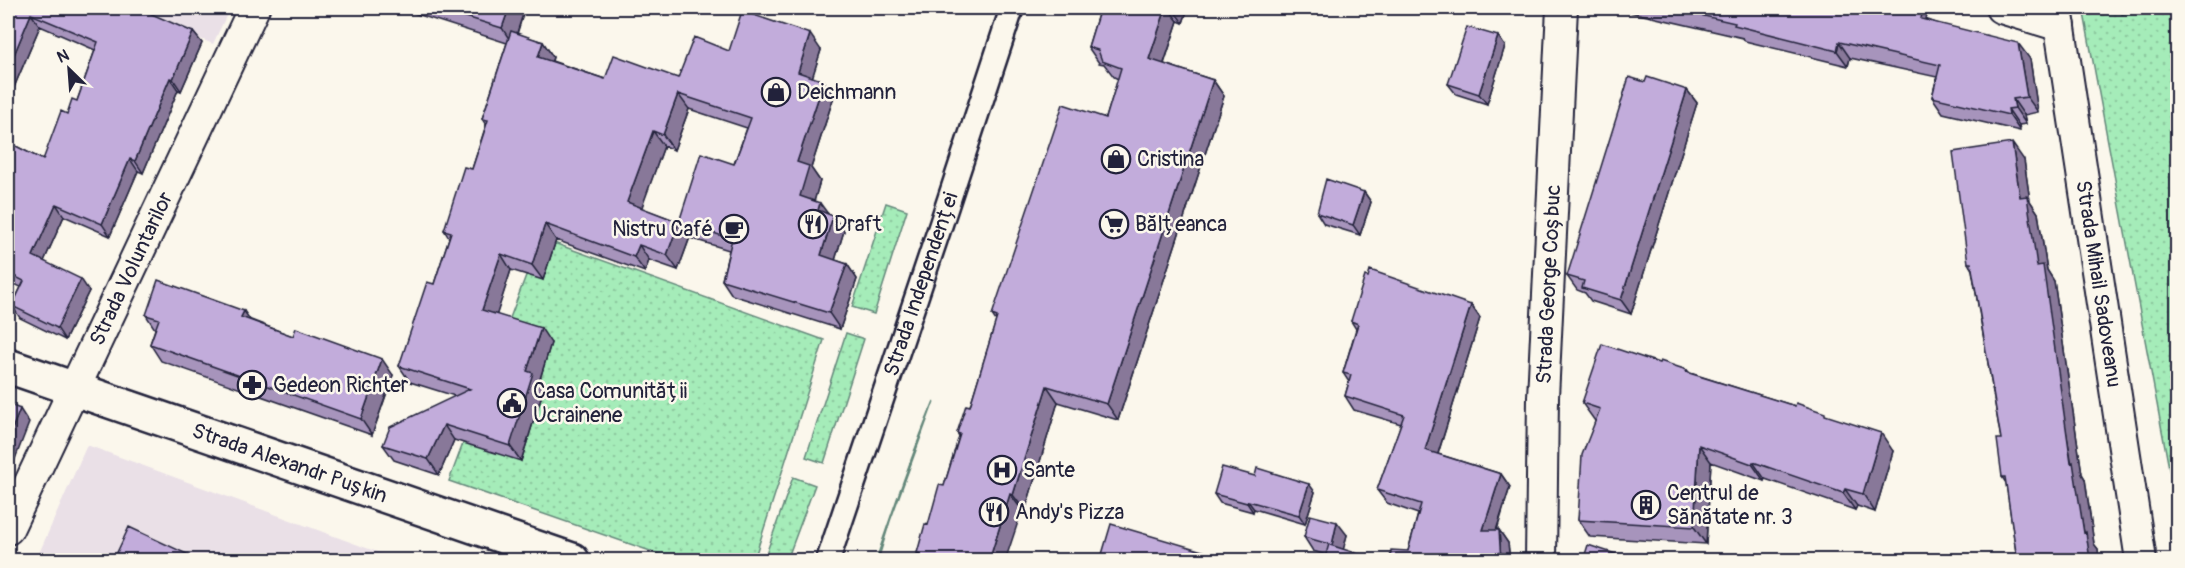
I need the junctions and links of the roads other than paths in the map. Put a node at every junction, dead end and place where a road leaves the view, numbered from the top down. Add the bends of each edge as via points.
1 (254, 8) edge
2 (1012, 8) edge
3 (1562, 8) edge
4 (2001, 8) edge
5 (2058, 17) edge
6 (8, 366) edge
7 (73, 388) junction
8 (8, 529) edge
9 (572, 561) edge
10 (828, 561) edge
11 (1541, 561) edge
12 (2141, 561) edge

1 - 7 street, Strada Voluntarilor
2 - 10 street, Strada Independenței
3 - 11 street, Strada George Coșbuc via 1544,386
4 - 5 street
5 - 12 street, Strada Mihail Sadoveanu
6 - 7 street, Strada Alexandr Pușkin
7 - 8 street, Strada Voluntarilor
7 - 9 street, Strada Alexandr Pușkin

